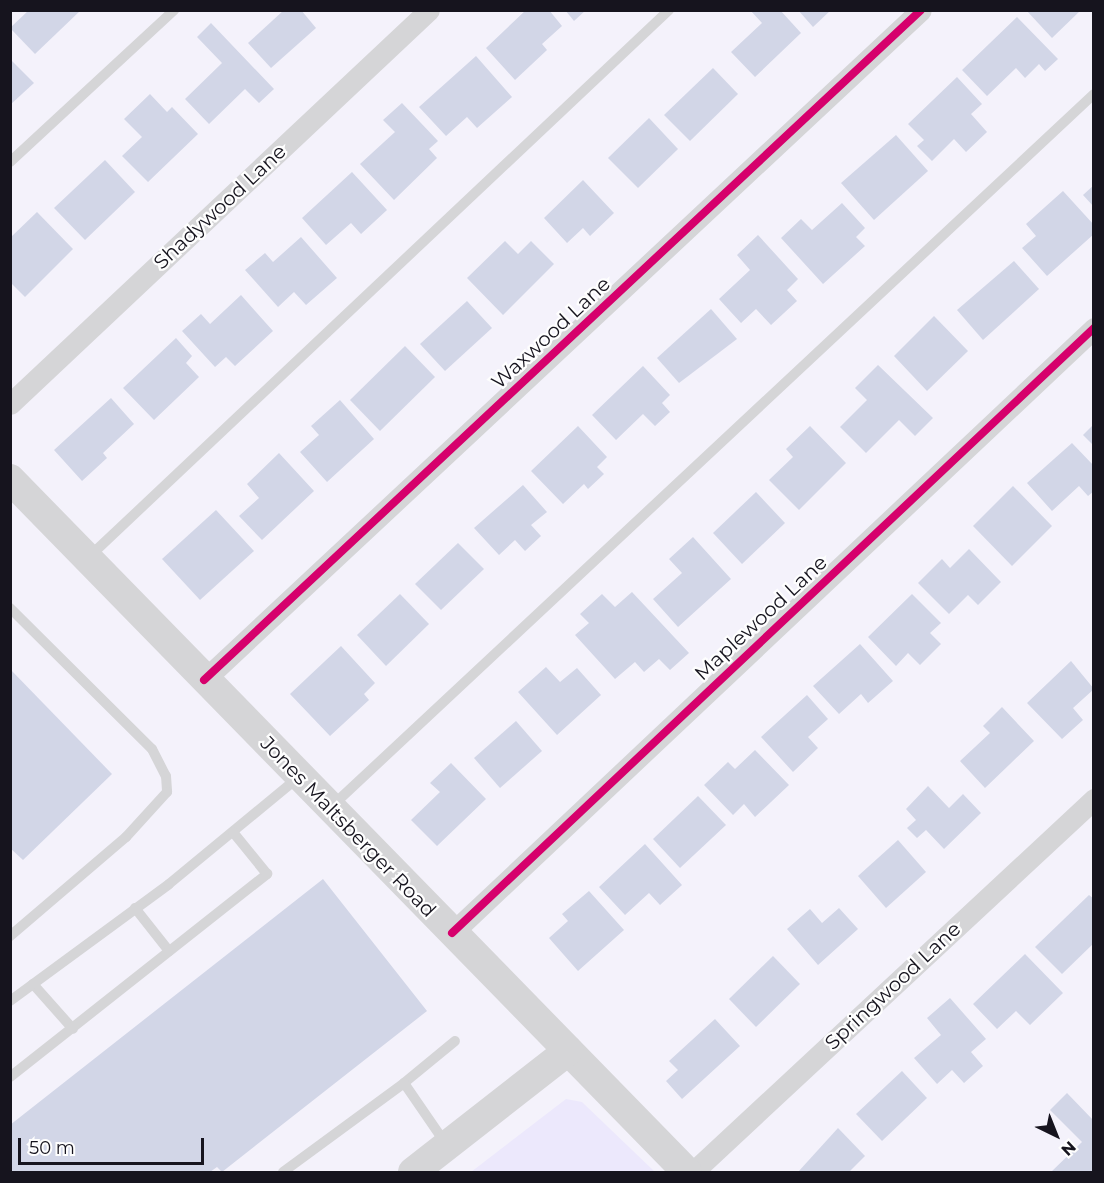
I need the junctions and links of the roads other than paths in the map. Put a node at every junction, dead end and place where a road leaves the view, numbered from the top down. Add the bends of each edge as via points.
1 (174, 10) edge
2 (429, 10) edge
3 (669, 10) edge
4 (921, 10) edge
5 (1094, 94) edge
6 (10, 162) edge
7 (1094, 328) edge
8 (10, 404) edge
9 (10, 479) edge
10 (87, 558) junction
11 (10, 608) edge
12 (204, 680) junction
13 (299, 777) junction
14 (1094, 799) edge
15 (330, 808) junction
16 (233, 832) junction
17 (135, 909) junction
18 (452, 933) junction
19 (10, 936) edge
20 (169, 951) junction
21 (33, 984) junction
22 (10, 1001) edge
23 (73, 1029) junction
24 (455, 1041) dead end
25 (568, 1051) junction
26 (10, 1077) edge
27 (404, 1083) junction
28 (447, 1146) junction
29 (283, 1173) edge
30 (413, 1173) edge
31 (687, 1173) edge
32 (693, 1173) edge

1 - 6 lane
2 - 8 street, Shadywood Lane
3 - 10 lane
4 - 12 street, Waxwood Lane
5 - 15 lane
7 - 18 street, Maplewood Lane
9 - 10 main road, Jones Maltsberger Road
10 - 12 main road, Jones Maltsberger Road
11 - 19 lane via 152,749 166,776 167,792 126,837
12 - 13 main road, Jones Maltsberger Road
13 - 15 main road, Jones Maltsberger Road
13 - 16 lane
14 - 32 street, Springwood Lane
15 - 18 main road, Jones Maltsberger Road
16 - 17 lane
16 - 20 lane via 267,874
17 - 20 lane
17 - 21 lane
18 - 25 main road, Jones Maltsberger Road
20 - 23 lane
21 - 22 lane
21 - 23 lane
23 - 26 lane
24 - 27 lane
25 - 28 main road
25 - 31 main road, Jones Maltsberger Road
27 - 28 lane
27 - 29 lane
28 - 30 main road

